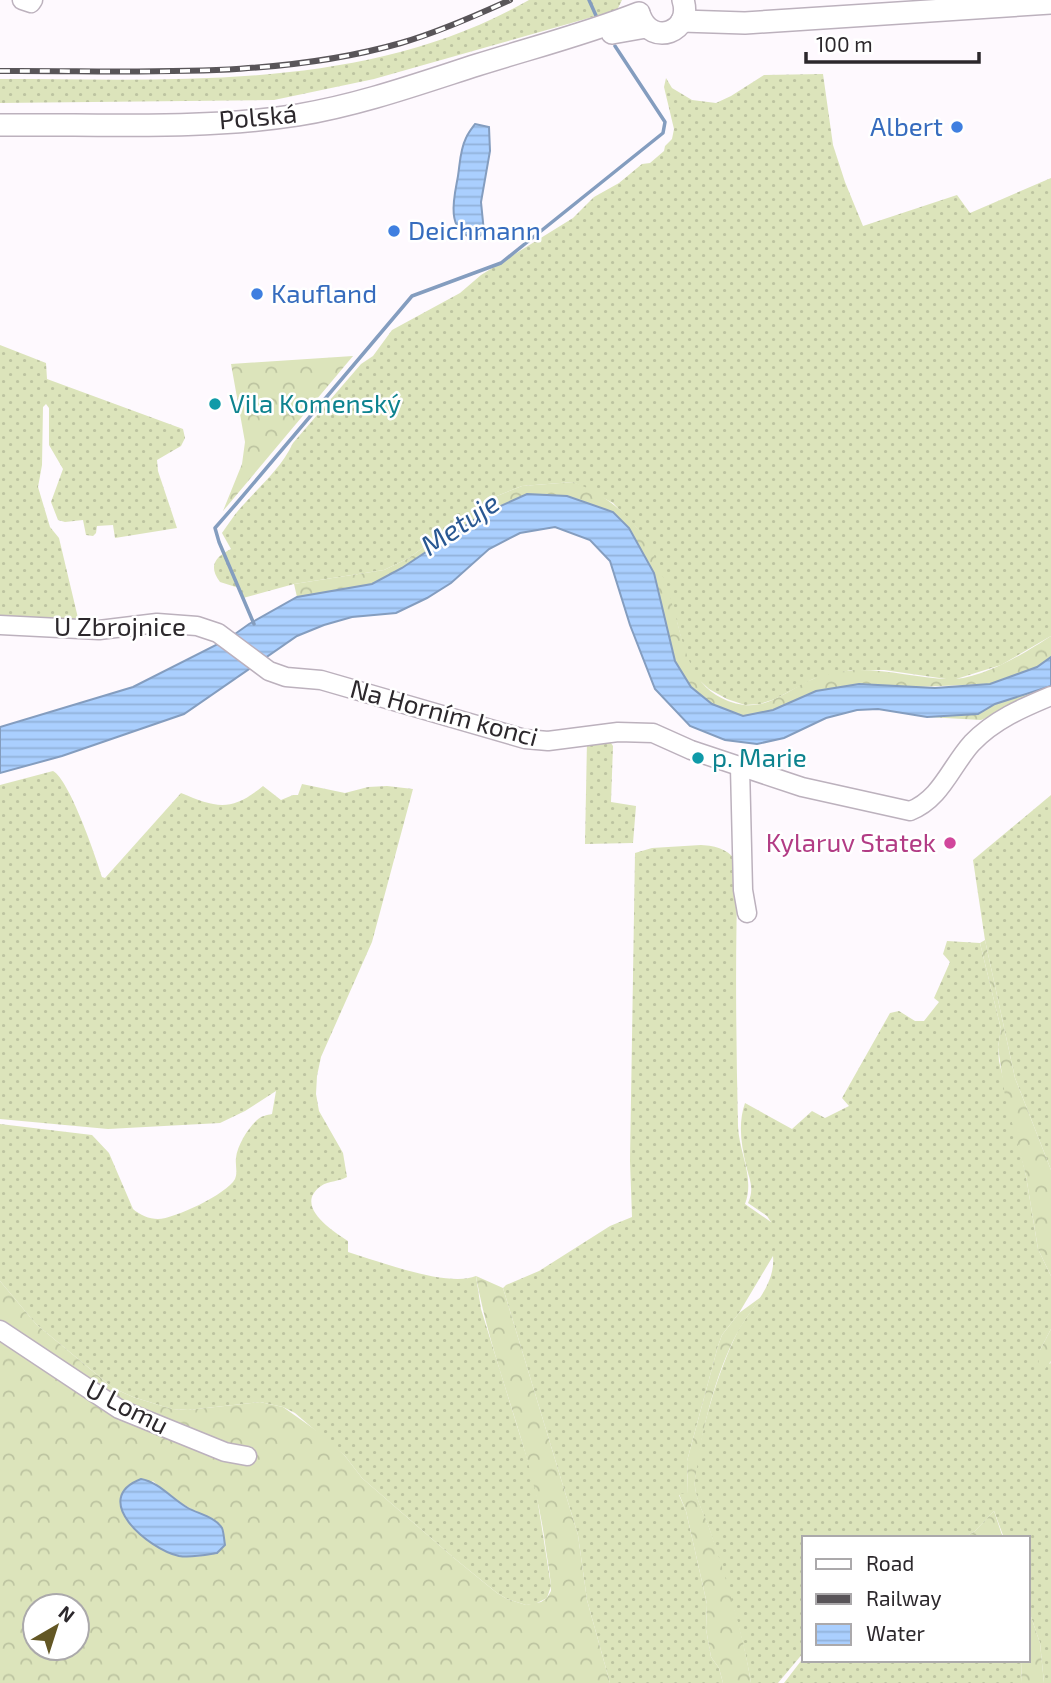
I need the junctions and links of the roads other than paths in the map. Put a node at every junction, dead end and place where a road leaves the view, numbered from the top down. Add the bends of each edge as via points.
1 (22, 0) edge
2 (33, 0) edge
3 (990, 0) edge
4 (1051, 3) edge
5 (683, 10) edge
6 (920, 10) junction
7 (642, 13) edge
8 (0, 125) edge
9 (0, 625) edge
10 (269, 671) joint
11 (1051, 696) edge
12 (740, 766) junction
13 (747, 913) dead end
14 (7, 1335) edge
15 (247, 1456) dead end

1 - 2 street
3 - 6 main road
4 - 6 main road
5 - 6 main road via 745,23
5 - 7 main road, Polská via 678,26 666,33 656,32
7 - 8 main road, Polská via 325,110 191,123
9 - 10 street, U Zbrojnice via 99,630 157,623 197,626 218,634
10 - 12 street, Na Horním konci via 321,680 525,739 653,733
11 - 12 street, Na Horním konci via 1004,717 972,744 924,806 910,811 802,787
12 - 13 street
14 - 15 street, U Lomu via 119,1409 225,1452

